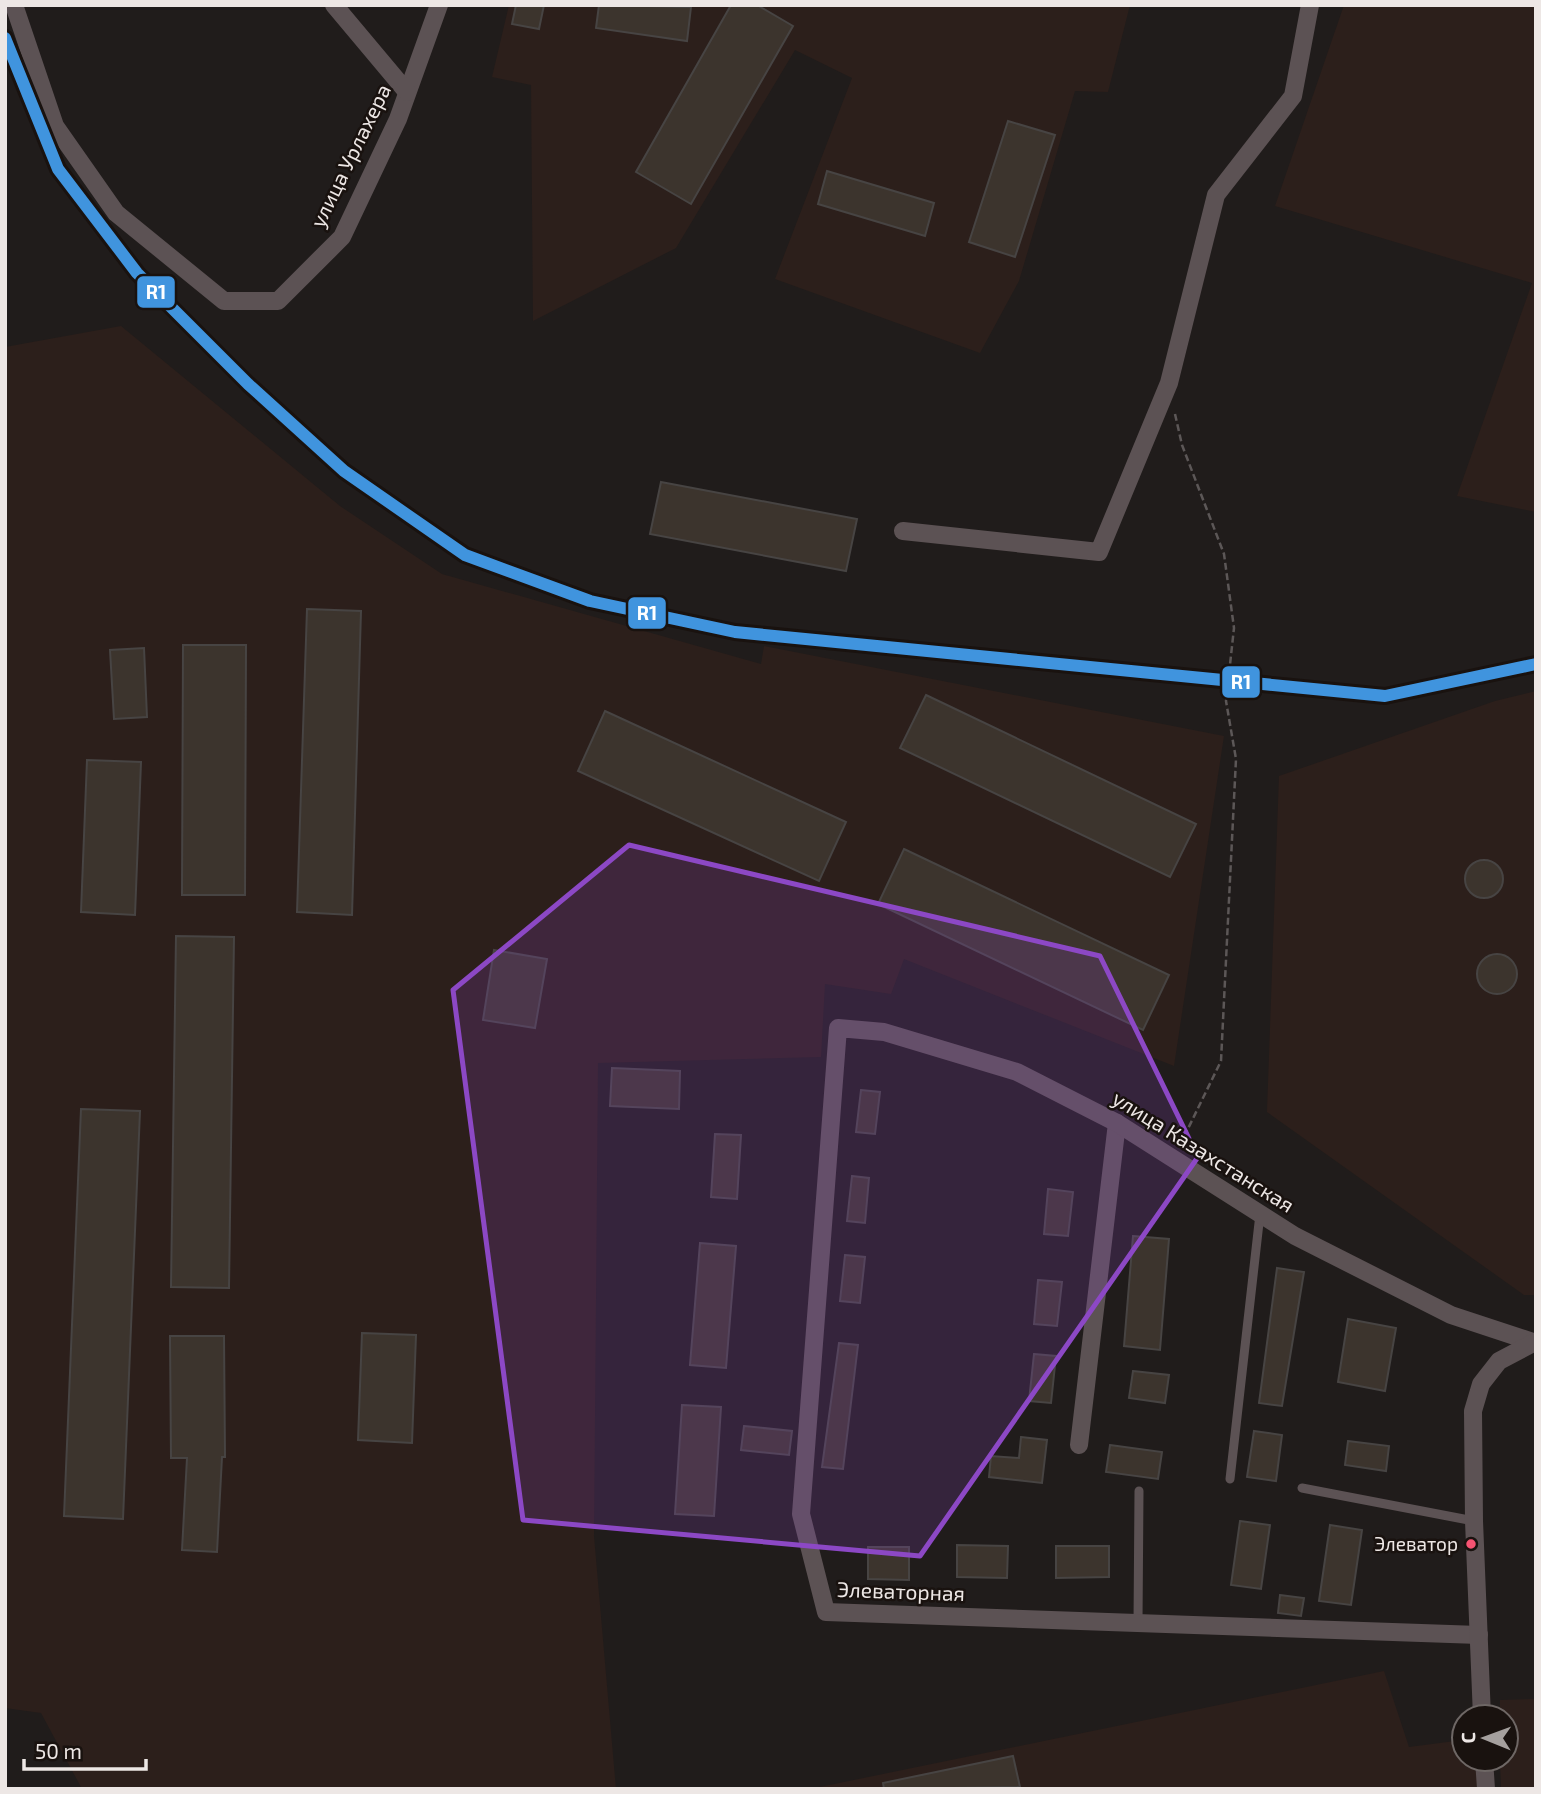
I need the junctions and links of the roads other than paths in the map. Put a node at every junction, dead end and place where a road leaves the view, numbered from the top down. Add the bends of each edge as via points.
1 (14, 5) edge
2 (334, 5) edge
3 (439, 5) edge
4 (1310, 5) edge
5 (407, 92) junction
6 (903, 531) dead end
7 (838, 1028) joint
8 (1117, 1123) junction
9 (1260, 1214) junction
10 (1534, 1343) edge
11 (1079, 1445) dead end
12 (1230, 1479) dead end
13 (1303, 1488) dead end
14 (1139, 1491) dead end
15 (1474, 1521) junction
16 (1138, 1623) junction
17 (1479, 1635) junction
18 (1481, 1703) edge

1 - 5 street, улица Урлахера via 55,126 116,214 224,301 278,301 342,237
2 - 5 street
3 - 5 street, улица Урлахера
4 - 6 street via 1293,96 1216,195 1169,383 1099,552
7 - 8 street, улица Казахстанская via 884,1032 1017,1072
7 - 16 street, Элеваторная via 801,1514 826,1612
8 - 9 street, улица Казахстанская
8 - 11 street
9 - 10 street, улица Казахстанская via 1451,1315
9 - 12 lane
10 - 15 street via 1499,1361 1480,1384 1473,1411
13 - 15 lane
14 - 16 lane
15 - 17 street
16 - 17 street, Элеваторная
17 - 18 street

